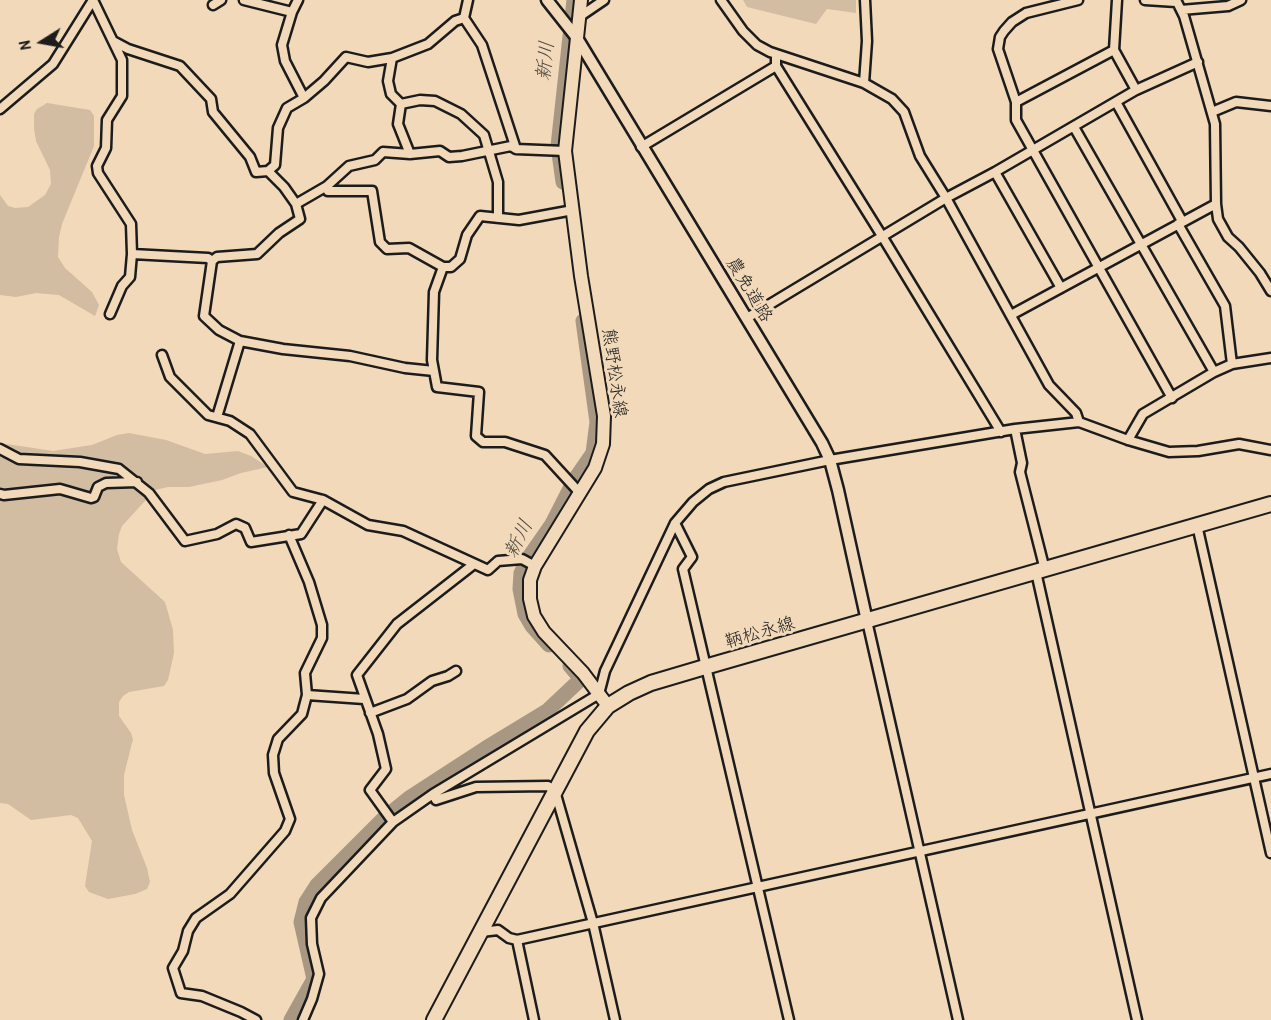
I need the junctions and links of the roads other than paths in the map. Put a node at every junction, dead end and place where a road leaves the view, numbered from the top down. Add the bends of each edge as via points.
1 (93, 0) edge
2 (244, 0) edge
3 (298, 0) edge
4 (468, 0) edge
5 (547, 0) edge
6 (581, 0) edge
7 (604, 0) edge
8 (721, 0) edge
9 (865, 0) edge
10 (1078, 0) edge
11 (1117, 0) edge
12 (1145, 0) edge
13 (1241, 0) edge
14 (1176, 1) edge
15 (1181, 10) junction
16 (292, 12) junction
17 (579, 17) junction
18 (464, 18) junction
19 (576, 36) junction
20 (113, 41) junction
21 (1114, 50) junction
22 (776, 54) junction
23 (392, 58) junction
24 (1198, 62) junction
25 (776, 66) junction
26 (864, 83) junction
27 (1136, 90) junction
28 (304, 98) junction
29 (1016, 102) junction
30 (1116, 102) junction
31 (400, 104) junction
32 (1271, 106) edge
33 (0, 108) edge
34 (1212, 111) junction
35 (1074, 127) junction
36 (641, 147) junction
37 (516, 149) junction
38 (1033, 150) junction
39 (490, 151) junction
40 (559, 151) junction
41 (410, 154) junction
42 (268, 171) junction
43 (995, 172) junction
44 (327, 186) junction
45 (946, 198) junction
46 (296, 204) junction
47 (1216, 204) junction
48 (573, 210) junction
49 (498, 218) junction
50 (1180, 222) junction
51 (882, 236) junction
52 (1140, 244) junction
53 (132, 254) junction
54 (212, 261) junction
55 (443, 267) junction
56 (1099, 267) junction
57 (1061, 288) junction
58 (1271, 291) edge
59 (110, 314) dead end
60 (1011, 315) junction
61 (747, 318) junction
62 (240, 341) junction
63 (162, 355) dead end
64 (1271, 358) edge
65 (1232, 364) junction
66 (434, 371) junction
67 (1214, 372) junction
68 (1172, 398) junction
69 (217, 417) junction
70 (1079, 422) junction
71 (1016, 429) junction
72 (1001, 432) junction
73 (1128, 440) junction
74 (0, 449) edge
75 (1271, 450) edge
76 (830, 460) junction
77 (137, 482) junction
78 (579, 492) junction
79 (0, 494) edge
80 (323, 500) junction
81 (1271, 504) edge
82 (675, 523) junction
83 (1197, 525) junction
84 (289, 535) junction
85 (474, 564) junction
86 (535, 566) junction
87 (1041, 571) junction
88 (867, 621) junction
89 (705, 667) junction
90 (456, 671) dead end
91 (599, 694) junction
92 (307, 695) junction
93 (364, 699) junction
94 (609, 706) junction
95 (370, 713) junction
96 (1271, 774) edge
97 (1254, 778) junction
98 (555, 791) junction
99 (433, 794) junction
100 (1091, 815) junction
101 (393, 822) junction
102 (920, 851) junction
103 (1271, 853) edge
104 (759, 887) junction
105 (593, 923) junction
106 (481, 932) junction
107 (517, 940) junction
108 (256, 1020) edge
109 (303, 1020) edge
110 (434, 1020) edge
111 (534, 1020) edge
112 (615, 1020) edge
113 (789, 1020) edge
114 (958, 1020) edge
115 (1137, 1020) edge

1 - 20 street
1 - 33 street via 53,64
2 - 16 street
3 - 16 street
4 - 18 street
5 - 19 street, 農免道路
6 - 17 main road, 熊野松永線
7 - 17 street
8 - 22 street via 757,45
9 - 26 street
10 - 29 street via 1026,13 1004,31 998,49
11 - 21 street
12 - 14 street
13 - 15 street via 1228,6
14 - 15 street
15 - 24 street
16 - 28 street via 282,45 285,61
17 - 19 main road, 熊野松永線
18 - 23 street via 428,44
18 - 37 street via 482,45
19 - 36 street, 農免道路
19 - 40 main road, 熊野松永線
20 - 42 street via 128,50 180,66 211,99 213,112 250,157 256,172
20 - 53 street via 122,60 122,96 107,120 106,148 97,166 131,224
21 - 27 street
21 - 29 street
22 - 25 street
22 - 26 street
23 - 28 street via 368,62 345,57
23 - 31 street via 388,81 391,94
24 - 27 street
24 - 34 street
25 - 36 street
25 - 51 street
26 - 45 street via 892,99 904,112 920,156
27 - 30 street
28 - 42 street via 287,108 278,128 274,165
29 - 38 street via 1016,120
30 - 35 street
30 - 50 street
31 - 39 street via 435,101 461,114 484,135
31 - 41 street via 398,124
32 - 34 street via 1236,102
34 - 47 street
35 - 38 street
35 - 52 street
36 - 61 street, 農免道路
37 - 39 street via 511,146
37 - 40 street
38 - 43 street
38 - 56 street
39 - 41 street via 449,157 440,151
39 - 49 street via 498,182
40 - 48 main road, 熊野松永線
41 - 44 street via 383,152 375,160 349,166
42 - 46 street
43 - 45 street
43 - 57 street
44 - 46 street
44 - 55 street via 328,191 372,191 380,243 387,249 409,248
45 - 51 street
45 - 60 street
46 - 54 street via 300,219 257,254 217,257
47 - 50 street
47 - 58 street via 1218,219 1228,237
48 - 49 street via 519,220
48 - 78 main road, 熊野松永線 via 604,416 603,444 595,468
49 - 55 street via 480,216 467,235 460,259 451,267
50 - 52 street
50 - 65 street via 1225,306
51 - 61 street
51 - 72 street
52 - 56 street
52 - 67 street
53 - 54 street
53 - 59 street via 130,277
54 - 62 street via 204,316
55 - 66 street via 434,292
56 - 57 street
56 - 68 street
57 - 60 street
60 - 70 street via 1049,385 1076,413
61 - 76 street, 農免道路
62 - 66 street
62 - 69 street
63 - 69 street via 170,377 208,415
64 - 65 street
65 - 67 street
66 - 78 street via 437,387 479,392 476,436 483,442 505,442 545,455
67 - 68 street
68 - 73 street via 1143,414
69 - 80 street via 250,434 293,492
70 - 71 street
70 - 73 street
71 - 72 street
71 - 87 street via 1020,472
72 - 76 street
73 - 75 street via 1169,452 1239,444
74 - 77 street via 19,459 80,462 119,469
76 - 82 street via 724,482 693,502
76 - 88 street, 農免道路
77 - 79 street via 106,483 91,498 60,489
77 - 84 street via 150,492 185,541 217,534 236,524 245,528 251,542
78 - 86 main road, 熊野松永線
80 - 84 street via 301,534
80 - 85 street via 368,525 403,531
81 - 83 main road, 鞆松永線
82 - 89 street via 692,557 683,569
82 - 91 street via 605,671
83 - 87 main road, 鞆松永線
83 - 97 street
84 - 92 street via 322,625 322,638 306,672
85 - 86 street via 488,570 498,561 522,559
85 - 93 street via 397,624 384,639 357,675
86 - 91 main road, 熊野松永線 via 530,580 534,616
87 - 88 main road, 鞆松永線
87 - 100 street
88 - 89 main road, 鞆松永線
88 - 102 street
89 - 94 main road, 鞆松永線 via 651,683
89 - 104 street
90 - 95 street via 432,681 407,699
91 - 94 main road, 熊野松永線
91 - 99 street
92 - 93 street
92 - 108 street via 302,714 278,739 273,754 274,773 290,819 285,831 230,894 196,918 173,968 181,993 202,996
93 - 95 street
94 - 98 main road, 鞆松永線 via 587,730
95 - 101 street via 386,769 370,790
96 - 97 street
97 - 100 street
97 - 103 street
98 - 99 street via 548,786 476,787 436,800
98 - 105 street
98 - 106 main road, 鞆松永線
99 - 101 street
100 - 102 street
100 - 115 street
101 - 109 street via 321,898 311,918 319,975
102 - 104 street
102 - 114 street
104 - 105 street
104 - 113 street
105 - 107 street
105 - 112 street
106 - 107 street via 498,930
106 - 110 main road, 鞆松永線
107 - 111 street

